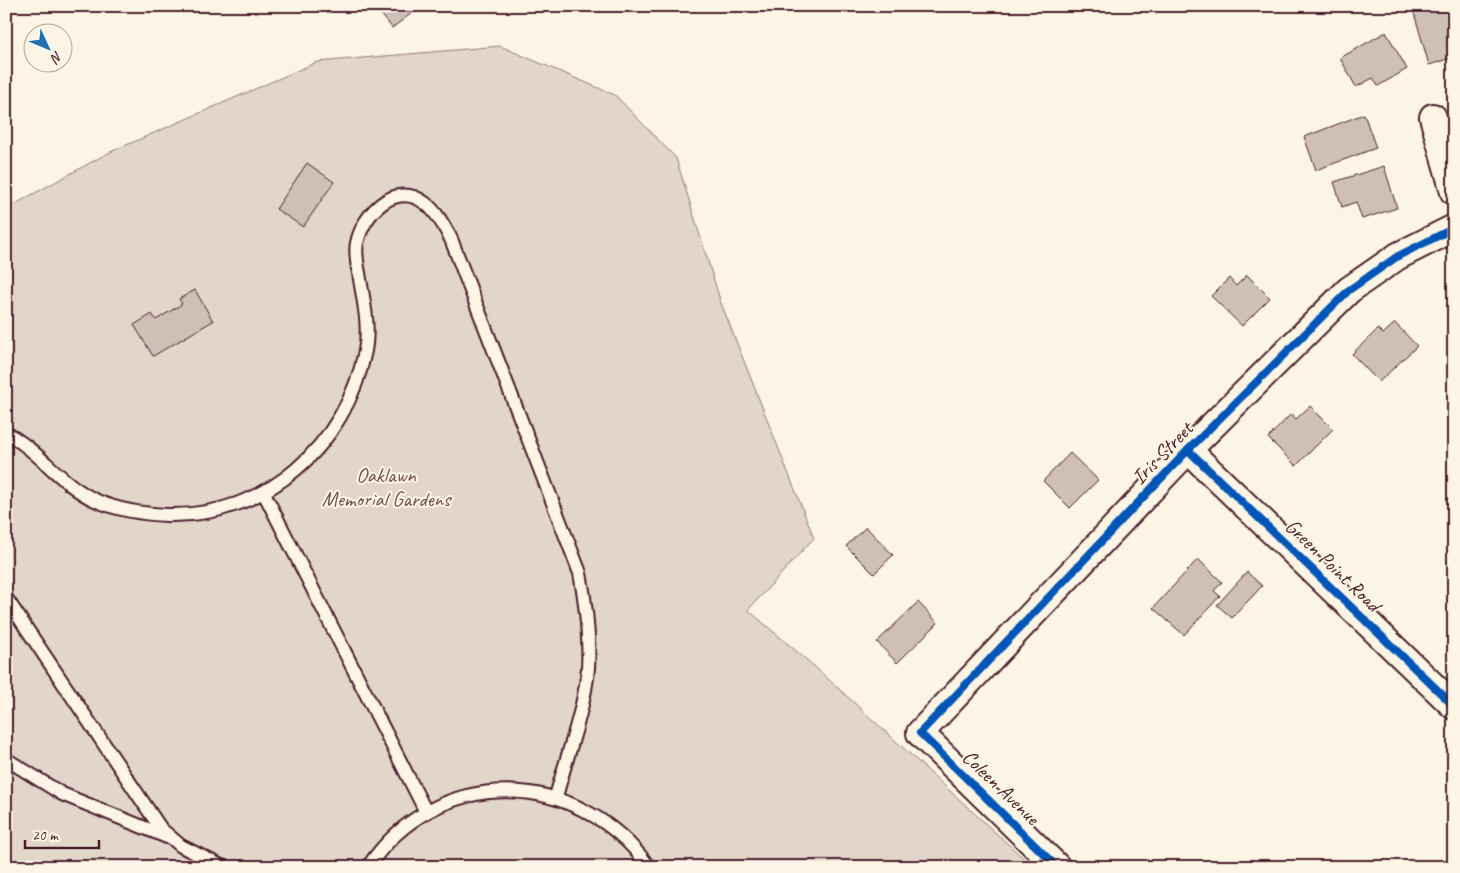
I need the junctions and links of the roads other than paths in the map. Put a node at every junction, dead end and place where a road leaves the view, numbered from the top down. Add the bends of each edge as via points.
1 (1433, 117) dead end
2 (1454, 192) edge
3 (1454, 228) edge
4 (6, 433) edge
5 (1188, 450) junction
6 (264, 493) junction
7 (6, 598) edge
8 (1454, 706) edge
9 (920, 732) joint
10 (6, 759) edge
11 (556, 797) junction
12 (426, 812) junction
13 (170, 838) junction
14 (223, 867) edge
15 (368, 867) edge
16 (648, 867) edge
17 (1057, 867) edge

1 - 2 street
3 - 5 street, Iris Street via 1398,256 1349,290
4 - 6 lane via 23,444 62,480 87,496 128,510 187,515 229,507
5 - 8 street, Green Point Road
5 - 9 street, Iris Street
6 - 11 lane via 292,474 314,453 341,418 356,385 367,329 356,245 366,219 381,202 392,197 417,198 435,212 451,239 580,573 587,612 588,668
6 - 12 lane
7 - 13 lane
9 - 17 street, Coleen Avenue
10 - 13 lane via 62,794
11 - 12 lane via 530,792 501,792 454,800
11 - 16 lane via 610,827
12 - 15 lane via 392,838
13 - 14 lane

